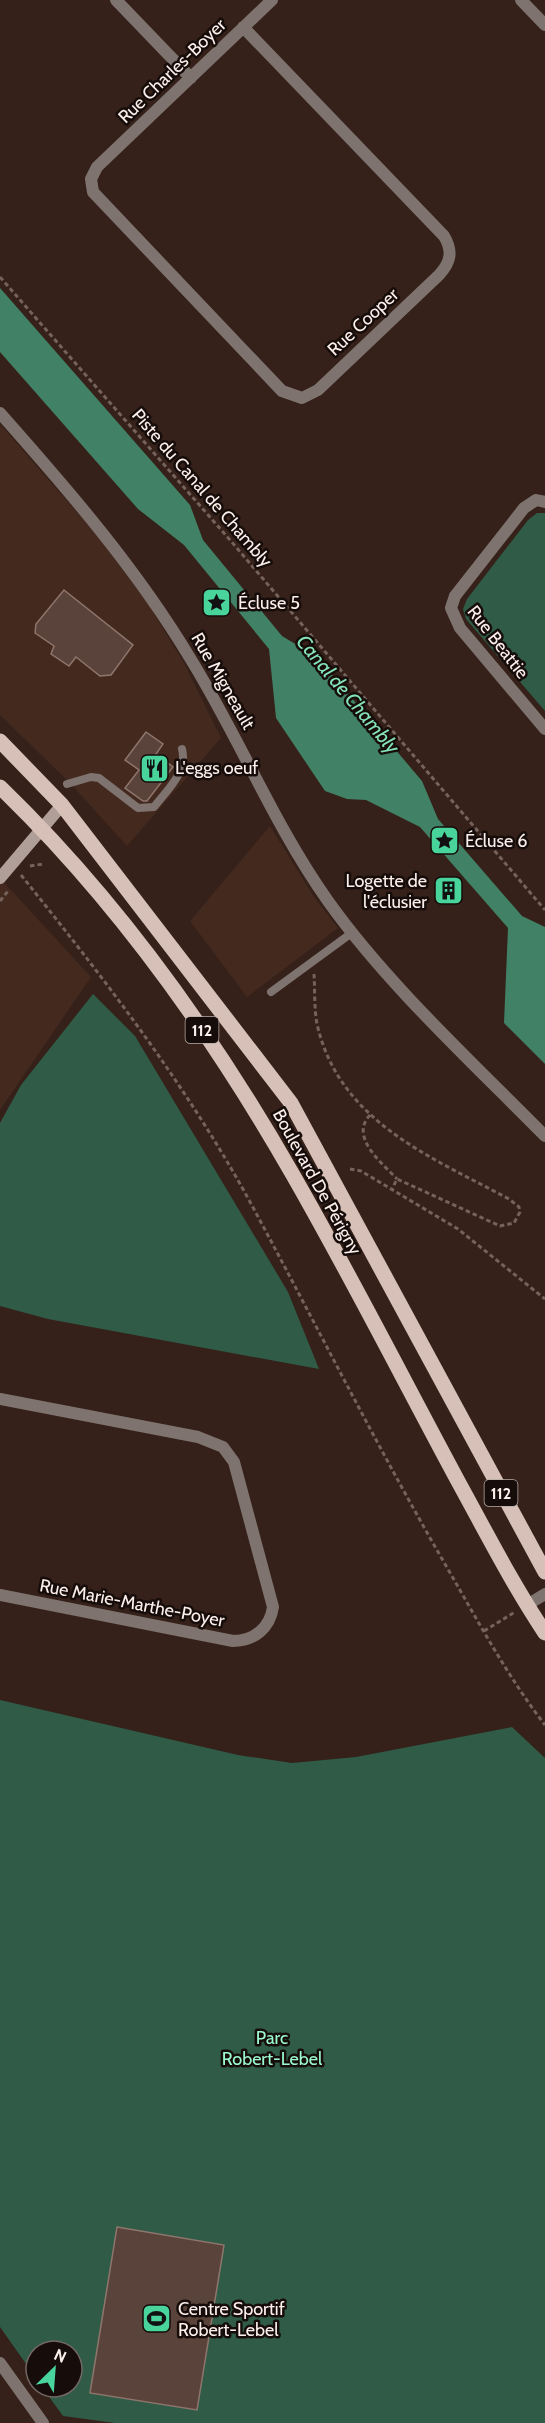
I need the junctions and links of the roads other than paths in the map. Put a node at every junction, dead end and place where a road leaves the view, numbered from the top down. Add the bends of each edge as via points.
1 (116, 0) edge
2 (272, 0) edge
3 (521, 0) edge
4 (545, 25) edge
5 (243, 27) junction
6 (190, 78) junction
7 (97, 167) joint
8 (0, 412) edge
9 (545, 502) edge
10 (545, 729) edge
11 (0, 741) edge
12 (182, 749) dead end
13 (67, 784) dead end
14 (0, 788) edge
15 (62, 805) junction
16 (40, 829) junction
17 (0, 878) edge
18 (353, 932) junction
19 (271, 992) dead end
20 (545, 1136) edge
21 (0, 1399) edge
22 (545, 1572) edge
23 (545, 1594) edge
24 (0, 1595) edge
25 (527, 1605) junction
26 (545, 1633) edge
27 (0, 2363) edge
28 (44, 2423) edge

1 - 6 street
2 - 5 street, Rue Charles-Boyer
3 - 4 street
5 - 6 street, Rue Charles-Boyer
5 - 7 street, Rue Cooper via 444,236 450,258 439,274 313,394 292,396 282,391 93,192 91,179
6 - 7 street, Rue Charles-Boyer
8 - 18 street, Rue Migneault via 79,501 150,594 191,658 302,860
9 - 10 street, Rue Beattie via 536,500 524,508 455,596 451,608 459,628
11 - 15 main road, Boulevard De Périgny / 112
12 - 13 lane via 184,761 179,774 154,807 138,808 95,777
14 - 16 main road, Boulevard De Périgny / 112
15 - 16 street
15 - 22 main road, Boulevard De Périgny / 112 via 291,1103
16 - 17 street
16 - 25 main road, Boulevard De Périgny / 112 via 129,932 249,1102 298,1183
18 - 19 lane
18 - 20 street, Rue Migneault via 426,1015
21 - 24 street, Rue Marie-Marthe-Poyer via 198,1437 223,1447 234,1462 273,1607 271,1618 260,1632 233,1641
23 - 25 street
25 - 26 main road, Boulevard De Périgny / 112
27 - 28 street

